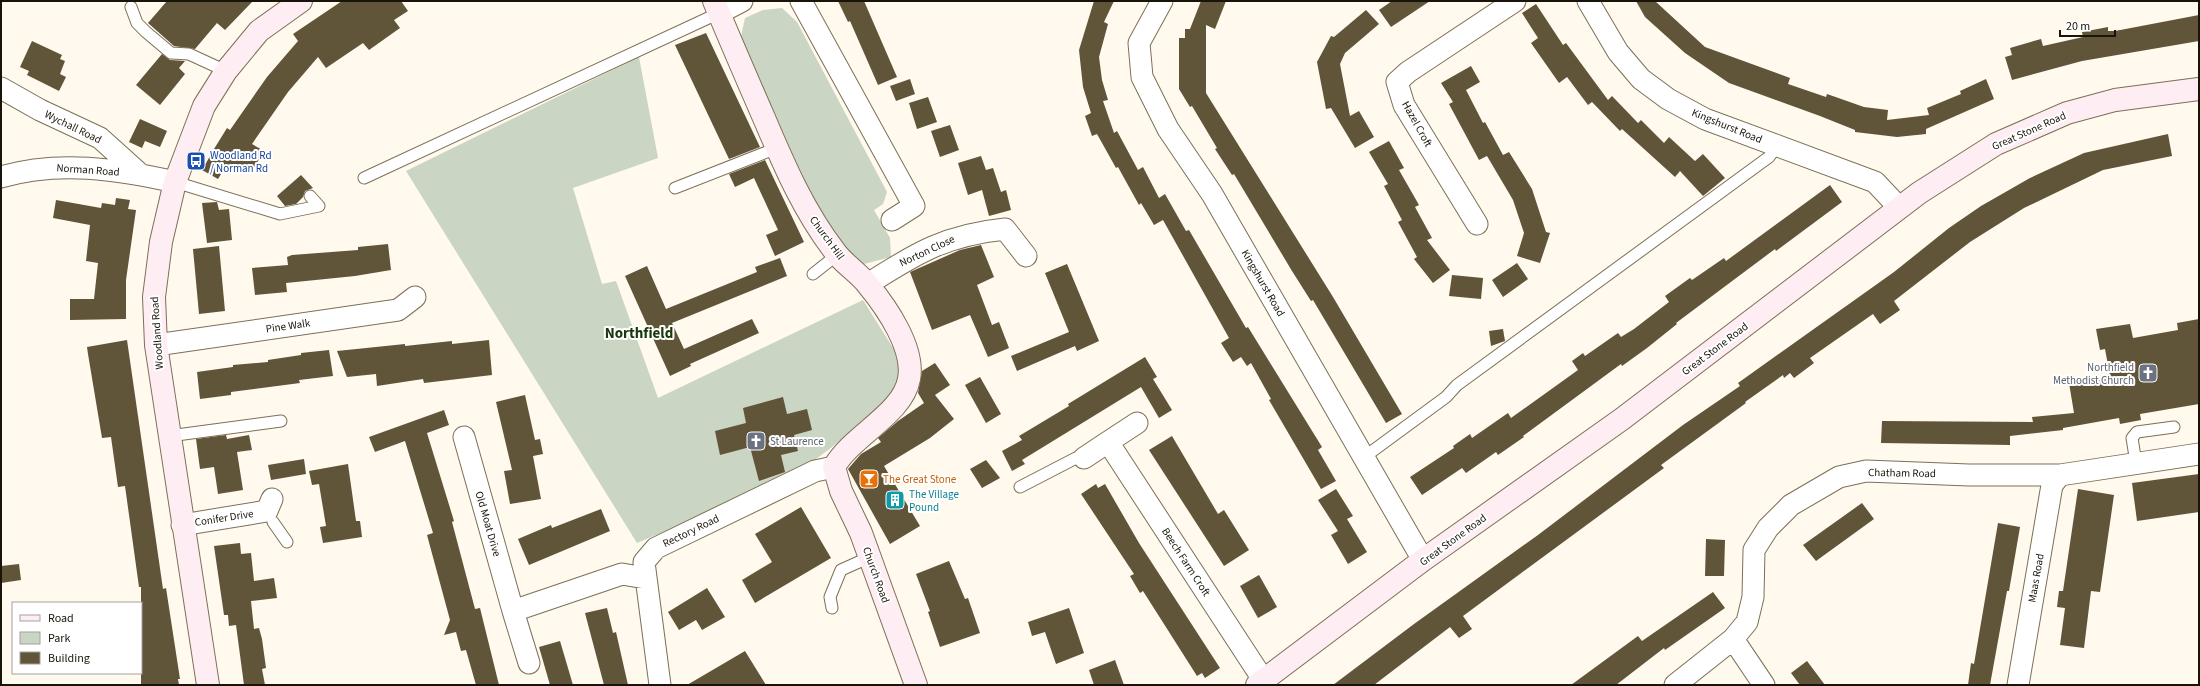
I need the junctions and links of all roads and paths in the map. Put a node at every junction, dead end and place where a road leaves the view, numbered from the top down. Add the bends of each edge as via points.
1 (301, 1) edge
2 (742, 1) edge
3 (801, 1) edge
4 (1162, 1) edge
5 (1516, 1) edge
6 (1588, 1) edge
7 (131, 7) dead end
8 (717, 7) edge
9 (226, 71) junction
10 (1, 88) edge
11 (2199, 89) edge
12 (1777, 146) junction
13 (777, 148) junction
14 (140, 174) junction
15 (1, 177) edge
16 (364, 178) dead end
17 (175, 182) junction
18 (675, 188) dead end
19 (310, 196) dead end
20 (1898, 209) junction
21 (892, 220) dead end
22 (1477, 224) dead end
23 (837, 255) junction
24 (1026, 256) dead end
25 (814, 274) dead end
26 (868, 284) junction
27 (415, 297) dead end
28 (156, 345) junction
29 (281, 422) dead end
30 (1137, 423) dead end
31 (2174, 427) dead end
32 (169, 436) junction
33 (464, 437) dead end
34 (1108, 442) junction
35 (2199, 454) edge
36 (1084, 458) joint
37 (1363, 458) junction
38 (2136, 463) junction
39 (834, 467) junction
40 (2060, 475) junction
41 (1020, 486) dead end
42 (271, 511) joint
43 (182, 525) junction
44 (287, 542) dead end
45 (870, 557) junction
46 (1423, 560) junction
47 (645, 578) junction
48 (832, 608) dead end
49 (513, 612) junction
50 (1733, 639) junction
51 (529, 663) dead end
52 (1260, 684) edge
53 (208, 685) edge
54 (660, 685) edge
55 (916, 685) edge
56 (1675, 685) edge
57 (1764, 685) edge
58 (2018, 685) edge

1 - 9 street, Woodland Road via 259,31
2 - 8 street
3 - 21 street via 914,206
4 - 37 street, Kingshurst Road via 1139,43 1142,77 1168,129 1212,194
5 - 22 street, Hazel Croft via 1408,72 1398,82 1404,105
6 - 12 street, Kingshurst Road via 1618,52 1641,78 1668,99 1705,119
7 - 9 lane via 138,23 171,53 189,54
8 - 13 street, Church Hill
8 - 16 lane
9 - 17 street, Woodland Road via 204,106
10 - 14 street, Wychall Road via 40,110 100,138
11 - 20 street, Great Stone Road via 2115,100 2067,113 1996,144
12 - 20 street, Kingshurst Road via 1875,182
12 - 37 lane via 1770,157 1457,385 1446,397
13 - 18 lane
13 - 23 street, Church Hill via 791,182
14 - 15 street, Norman Road via 64,166 23,170
14 - 17 street, Norman Road
17 - 19 lane via 280,214 319,206
17 - 28 street, Woodland Road via 161,242 154,297
20 - 46 street, Great Stone Road via 1622,419
23 - 25 lane
23 - 26 street, Church Hill
24 - 26 street, Norton Close via 1005,229 979,231 948,239 908,258
26 - 39 street, Church Hill via 908,348 911,364 909,380 900,400 850,445
27 - 28 street, Pine Walk via 398,310
28 - 32 street, Woodland Road
29 - 32 lane
30 - 34 street
31 - 38 lane via 2137,432 2133,435
32 - 43 street, Woodland Road
33 - 49 street, Old Moat Drive
34 - 36 street
34 - 52 street, Beech Farm Croft
35 - 38 street, Chatham Road
36 - 41 lane via 1076,458
37 - 46 street, Kingshurst Road
38 - 40 street, Chatham Road
39 - 45 street, Church Road via 841,491
39 - 47 street, Rectory Road via 815,471 656,548 644,562
40 - 50 street, Chatham Road via 1866,471 1839,477 1791,506 1768,528 1754,550 1753,597 1747,622
40 - 58 street, Maas Road via 2052,485
42 - 43 street, Conifer Drive
42 - 44 lane
43 - 53 street, Woodland Road
45 - 48 lane via 841,570 830,597
45 - 55 street, Church Road
46 - 52 street, Great Stone Road
47 - 49 street via 622,574
47 - 54 street, Rectory Road
49 - 51 street, Old Moat Drive
50 - 56 street, Chatham Road
50 - 57 street

